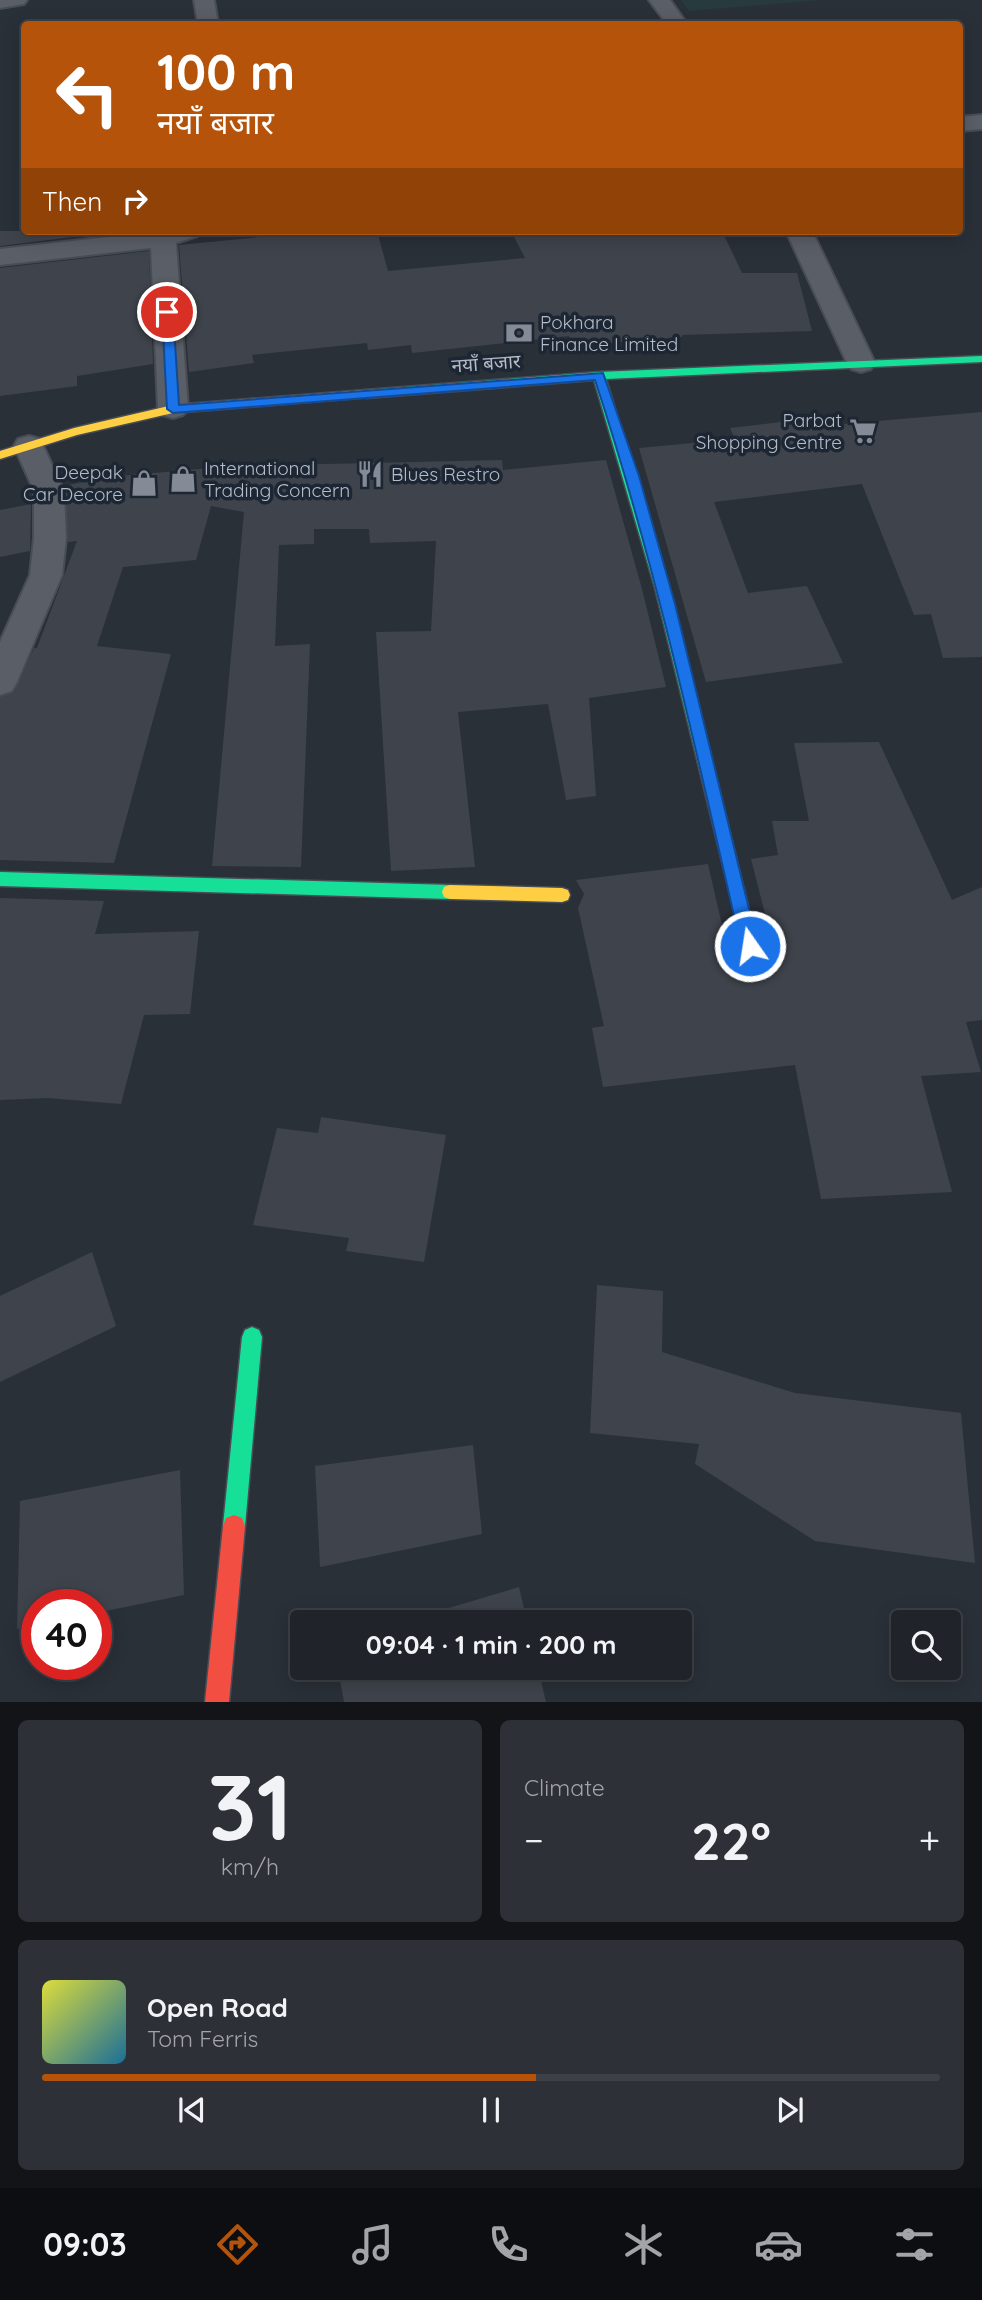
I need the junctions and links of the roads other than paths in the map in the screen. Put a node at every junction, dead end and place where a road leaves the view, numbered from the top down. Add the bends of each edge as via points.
1 (17, 0) edge
2 (204, 0) edge
3 (659, 0) edge
4 (0, 2) edge
5 (208, 21) edge
6 (675, 21) edge
7 (982, 122) edge
8 (963, 124) edge
9 (175, 235) edge
10 (801, 235) edge
11 (0, 257) edge
12 (982, 359) edge
13 (860, 363) junction
14 (599, 376) junction
15 (173, 409) junction
16 (15, 451) edge
17 (0, 682) edge
18 (0, 879) edge
19 (562, 895) dead end
20 (750, 946) dead end
21 (252, 1337) dead end
22 (217, 1702) edge

1 - 4 street
2 - 5 street
3 - 6 street
7 - 8 street
9 - 11 street
9 - 15 street
10 - 13 street
12 - 13 street, नयाँ बजार
13 - 14 street, नयाँ बजार
14 - 15 street, नयाँ बजार
14 - 20 street via 668,604
15 - 16 street, नयाँ बजार
16 - 17 street via 49,491 50,538 46,575
18 - 19 street
21 - 22 street

